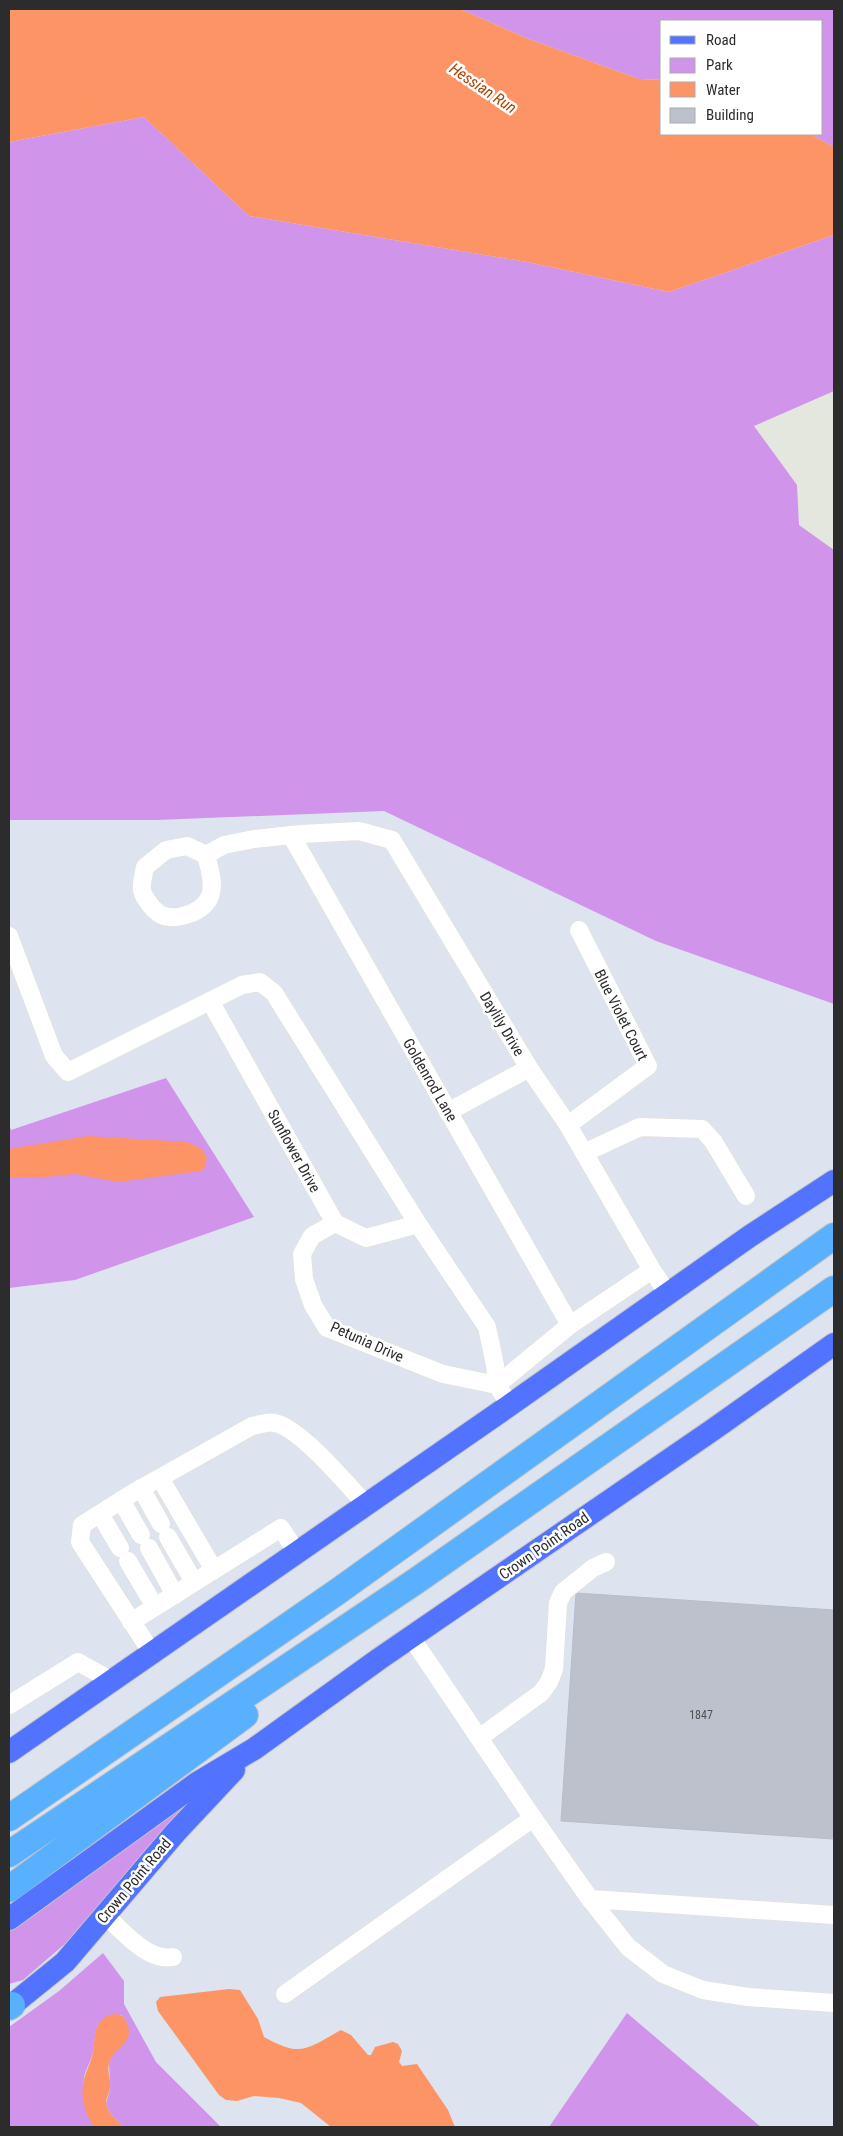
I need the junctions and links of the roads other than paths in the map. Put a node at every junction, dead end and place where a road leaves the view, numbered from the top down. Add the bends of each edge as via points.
1 (291, 835) junction
2 (206, 855) junction
3 (579, 930) dead end
4 (9, 936) edge
5 (210, 1001) junction
6 (529, 1068) junction
7 (448, 1112) junction
8 (568, 1125) junction
9 (584, 1153) junction
10 (834, 1167) edge
11 (834, 1181) edge
12 (746, 1196) dead end
13 (783, 1215) junction
14 (335, 1223) junction
15 (418, 1224) junction
16 (834, 1236) edge
17 (652, 1270) junction
18 (834, 1289) edge
19 (668, 1294) junction
20 (570, 1326) junction
21 (834, 1344) edge
22 (497, 1385) junction
23 (510, 1405) junction
24 (160, 1478) junction
25 (141, 1488) junction
26 (121, 1500) junction
27 (366, 1505) junction
28 (100, 1514) junction
29 (297, 1553) junction
30 (606, 1562) dead end
31 (214, 1570) junction
32 (194, 1582) junction
33 (175, 1595) junction
34 (155, 1607) junction
35 (370, 1612) junction
36 (132, 1622) junction
37 (412, 1636) junction
38 (152, 1653) junction
39 (112, 1681) junction
40 (9, 1705) edge
41 (479, 1738) junction
42 (254, 1749) junction
43 (9, 1752) edge
44 (9, 1818) edge
45 (533, 1818) junction
46 (9, 1854) edge
47 (9, 1889) edge
48 (590, 1899) junction
49 (834, 1915) edge
50 (106, 1916) junction
51 (9, 1918) edge
52 (172, 1957) dead end
53 (285, 1994) dead end
54 (834, 2003) edge
55 (10, 2005) edge

1 - 2 street, Daylily Drive via 224,845
1 - 6 street, Daylily Drive via 359,831 392,840
1 - 7 street, Goldenrod Lane
2 - 2 street via 211,896 203,907 185,915 163,916 151,906 142,889 145,867 166,850 187,846
3 - 8 street, Blue Violet Court via 648,1066
4 - 5 street via 54,1056 68,1072
5 - 14 street, Sunflower Drive
5 - 15 street via 242,985 260,982 274,992
6 - 7 street
6 - 8 street, Daylily Drive
7 - 20 street, Goldenrod Lane
8 - 9 street, Daylily Drive
9 - 12 street via 640,1127 702,1130 713,1141
9 - 17 street, Daylily Drive
10 - 13 main road
11 - 13 main road
13 - 19 main road
14 - 15 street via 366,1238
14 - 22 street, Petunia Drive via 312,1236 302,1254 307,1288 313,1305 328,1328 443,1374
15 - 22 street via 487,1327
16 - 44 highway via 337,1592
17 - 19 street, Daylily Drive
17 - 20 street
18 - 35 highway
19 - 23 main road
20 - 22 street
21 - 37 main road, Crown Point Road
22 - 23 street
23 - 27 main road
24 - 25 street
24 - 27 street via 252,1426 274,1422 298,1436 337,1472
24 - 31 street
25 - 26 street
25 - 32 street
26 - 28 street
26 - 33 street
27 - 29 main road
28 - 34 street
28 - 36 street via 82,1525 80,1542
29 - 31 street via 281,1528
29 - 38 main road
30 - 41 street via 593,1568 563,1592 558,1603 554,1670 549,1682 541,1693
31 - 32 street
32 - 33 street
33 - 34 street
34 - 36 street
35 - 46 highway
35 - 47 highway via 345,1645 289,1682
36 - 38 street
37 - 41 street
37 - 42 main road, Crown Point Road
38 - 39 main road
39 - 40 street via 78,1662
39 - 43 main road
41 - 45 street
42 - 50 main road, Crown Point Road via 175,1833
42 - 51 main road, Crown Point Road via 196,1784
45 - 48 street
45 - 53 street
48 - 49 street
48 - 54 street via 628,1947 663,1974 703,1990
50 - 52 street via 144,1949 164,1959
50 - 55 main road, Crown Point Road via 65,1962

